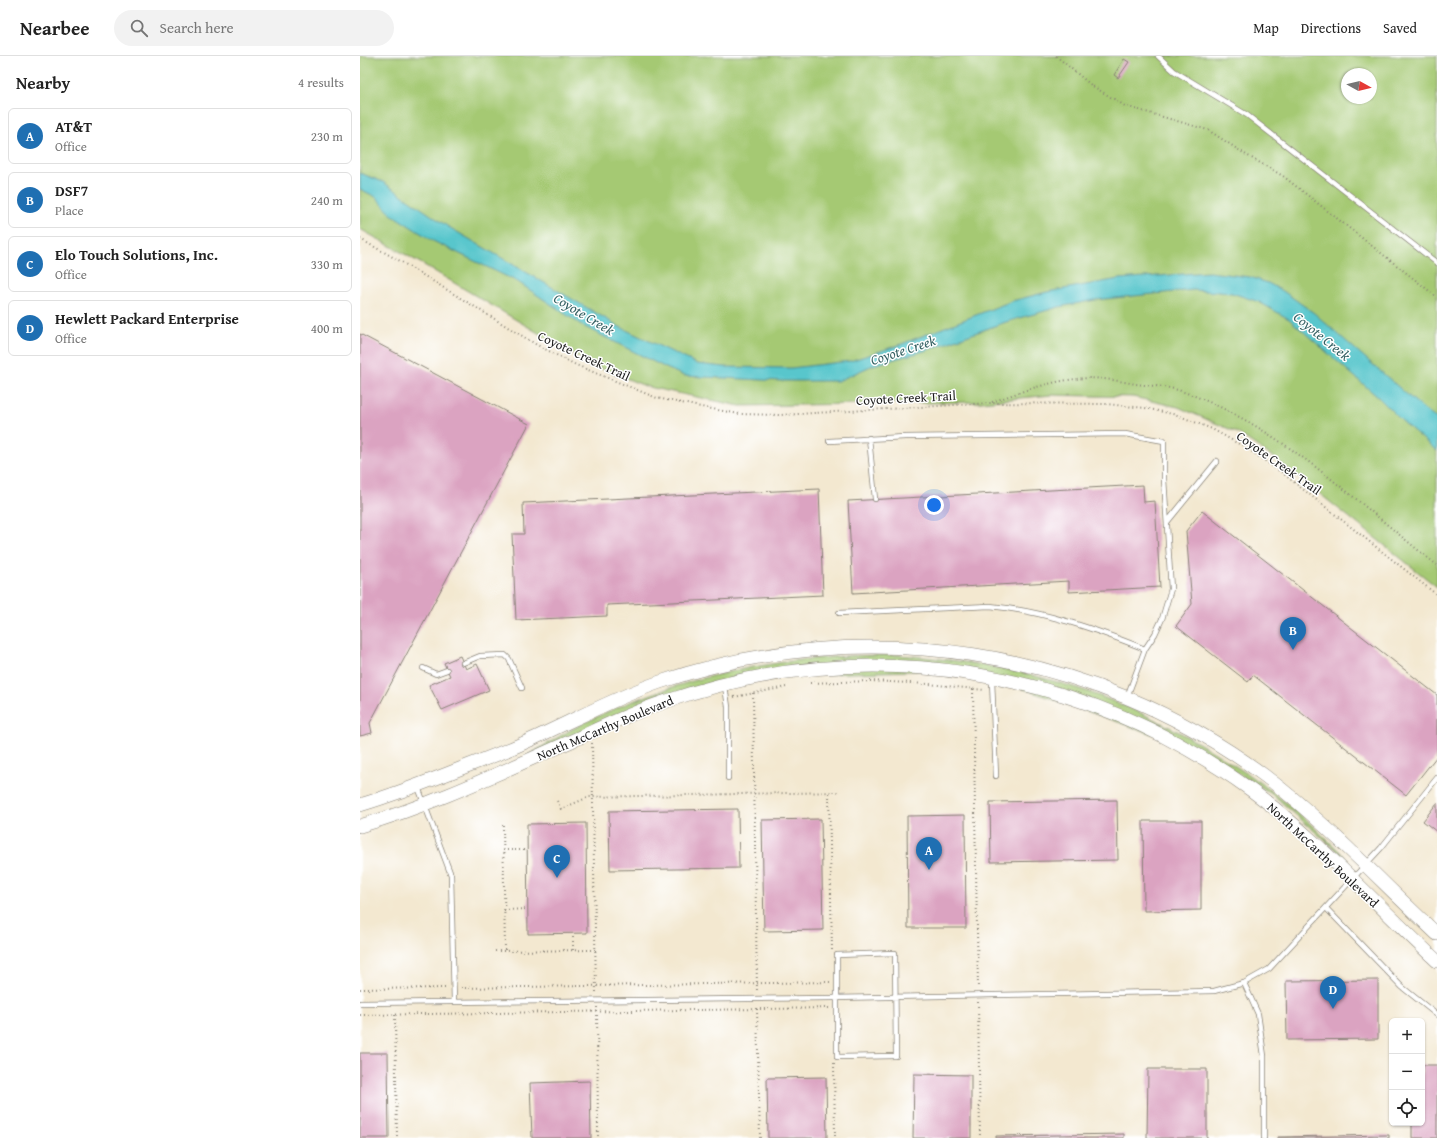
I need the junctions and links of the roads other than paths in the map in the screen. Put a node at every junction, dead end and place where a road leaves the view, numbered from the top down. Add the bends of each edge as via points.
1 (1158, 56) edge
2 (1437, 263) edge
3 (870, 438) junction
4 (829, 442) dead end
5 (1217, 461) dead end
6 (875, 499) dead end
7 (1168, 521) junction
8 (839, 613) dead end
9 (1145, 650) junction
10 (463, 663) dead end
11 (423, 668) dead end
12 (447, 670) dead end
13 (992, 677) junction
14 (725, 684) junction
15 (522, 688) dead end
16 (1127, 697) junction
17 (996, 776) dead end
18 (728, 778) dead end
19 (1437, 778) edge
20 (417, 786) junction
21 (360, 805) edge
22 (424, 805) junction
23 (360, 826) edge
24 (1364, 865) junction
25 (1351, 879) junction
26 (1326, 908) junction
27 (1437, 934) edge
28 (1437, 961) edge
29 (1244, 983) junction
30 (895, 997) junction
31 (838, 998) junction
32 (454, 1002) junction
33 (360, 1003) edge
34 (1437, 1015) edge
35 (1264, 1138) edge

1 - 2 lane via 1174,71 1247,115
3 - 4 lane
3 - 6 lane
3 - 7 lane via 1125,434 1164,441
5 - 7 lane
7 - 9 lane via 1171,589 1156,634
8 - 9 lane via 990,606 1009,608 1068,620
9 - 16 lane
10 - 15 lane via 480,656 507,656
11 - 12 lane via 436,674
13 - 14 main road, North McCarthy Boulevard via 912,667 829,667
13 - 17 lane
13 - 25 main road, North McCarthy Boulevard via 1094,705 1128,719 1192,752 1247,787 1280,813
14 - 18 lane
14 - 22 main road, North McCarthy Boulevard via 665,701
16 - 20 main road, North McCarthy Boulevard via 1101,686 1030,665 954,651 870,646 827,647 786,652 716,665 659,682 618,698 524,743
16 - 24 main road, North McCarthy Boulevard via 1202,734 1252,767 1314,816
19 - 24 lane via 1381,848
20 - 21 main road, North McCarthy Boulevard
20 - 22 lane
22 - 23 main road, North McCarthy Boulevard
22 - 32 lane via 451,875
24 - 25 lane
24 - 27 main road, North McCarthy Boulevard
25 - 26 lane
25 - 28 main road, North McCarthy Boulevard
26 - 29 lane via 1269,969
26 - 34 lane via 1402,986
29 - 30 lane via 1214,991
29 - 35 lane via 1258,1014 1264,1056
30 - 31 lane
30 - 31 lane via 895,953 837,955
30 - 31 lane via 896,1056 848,1057 837,1057
31 - 32 lane
32 - 33 lane

